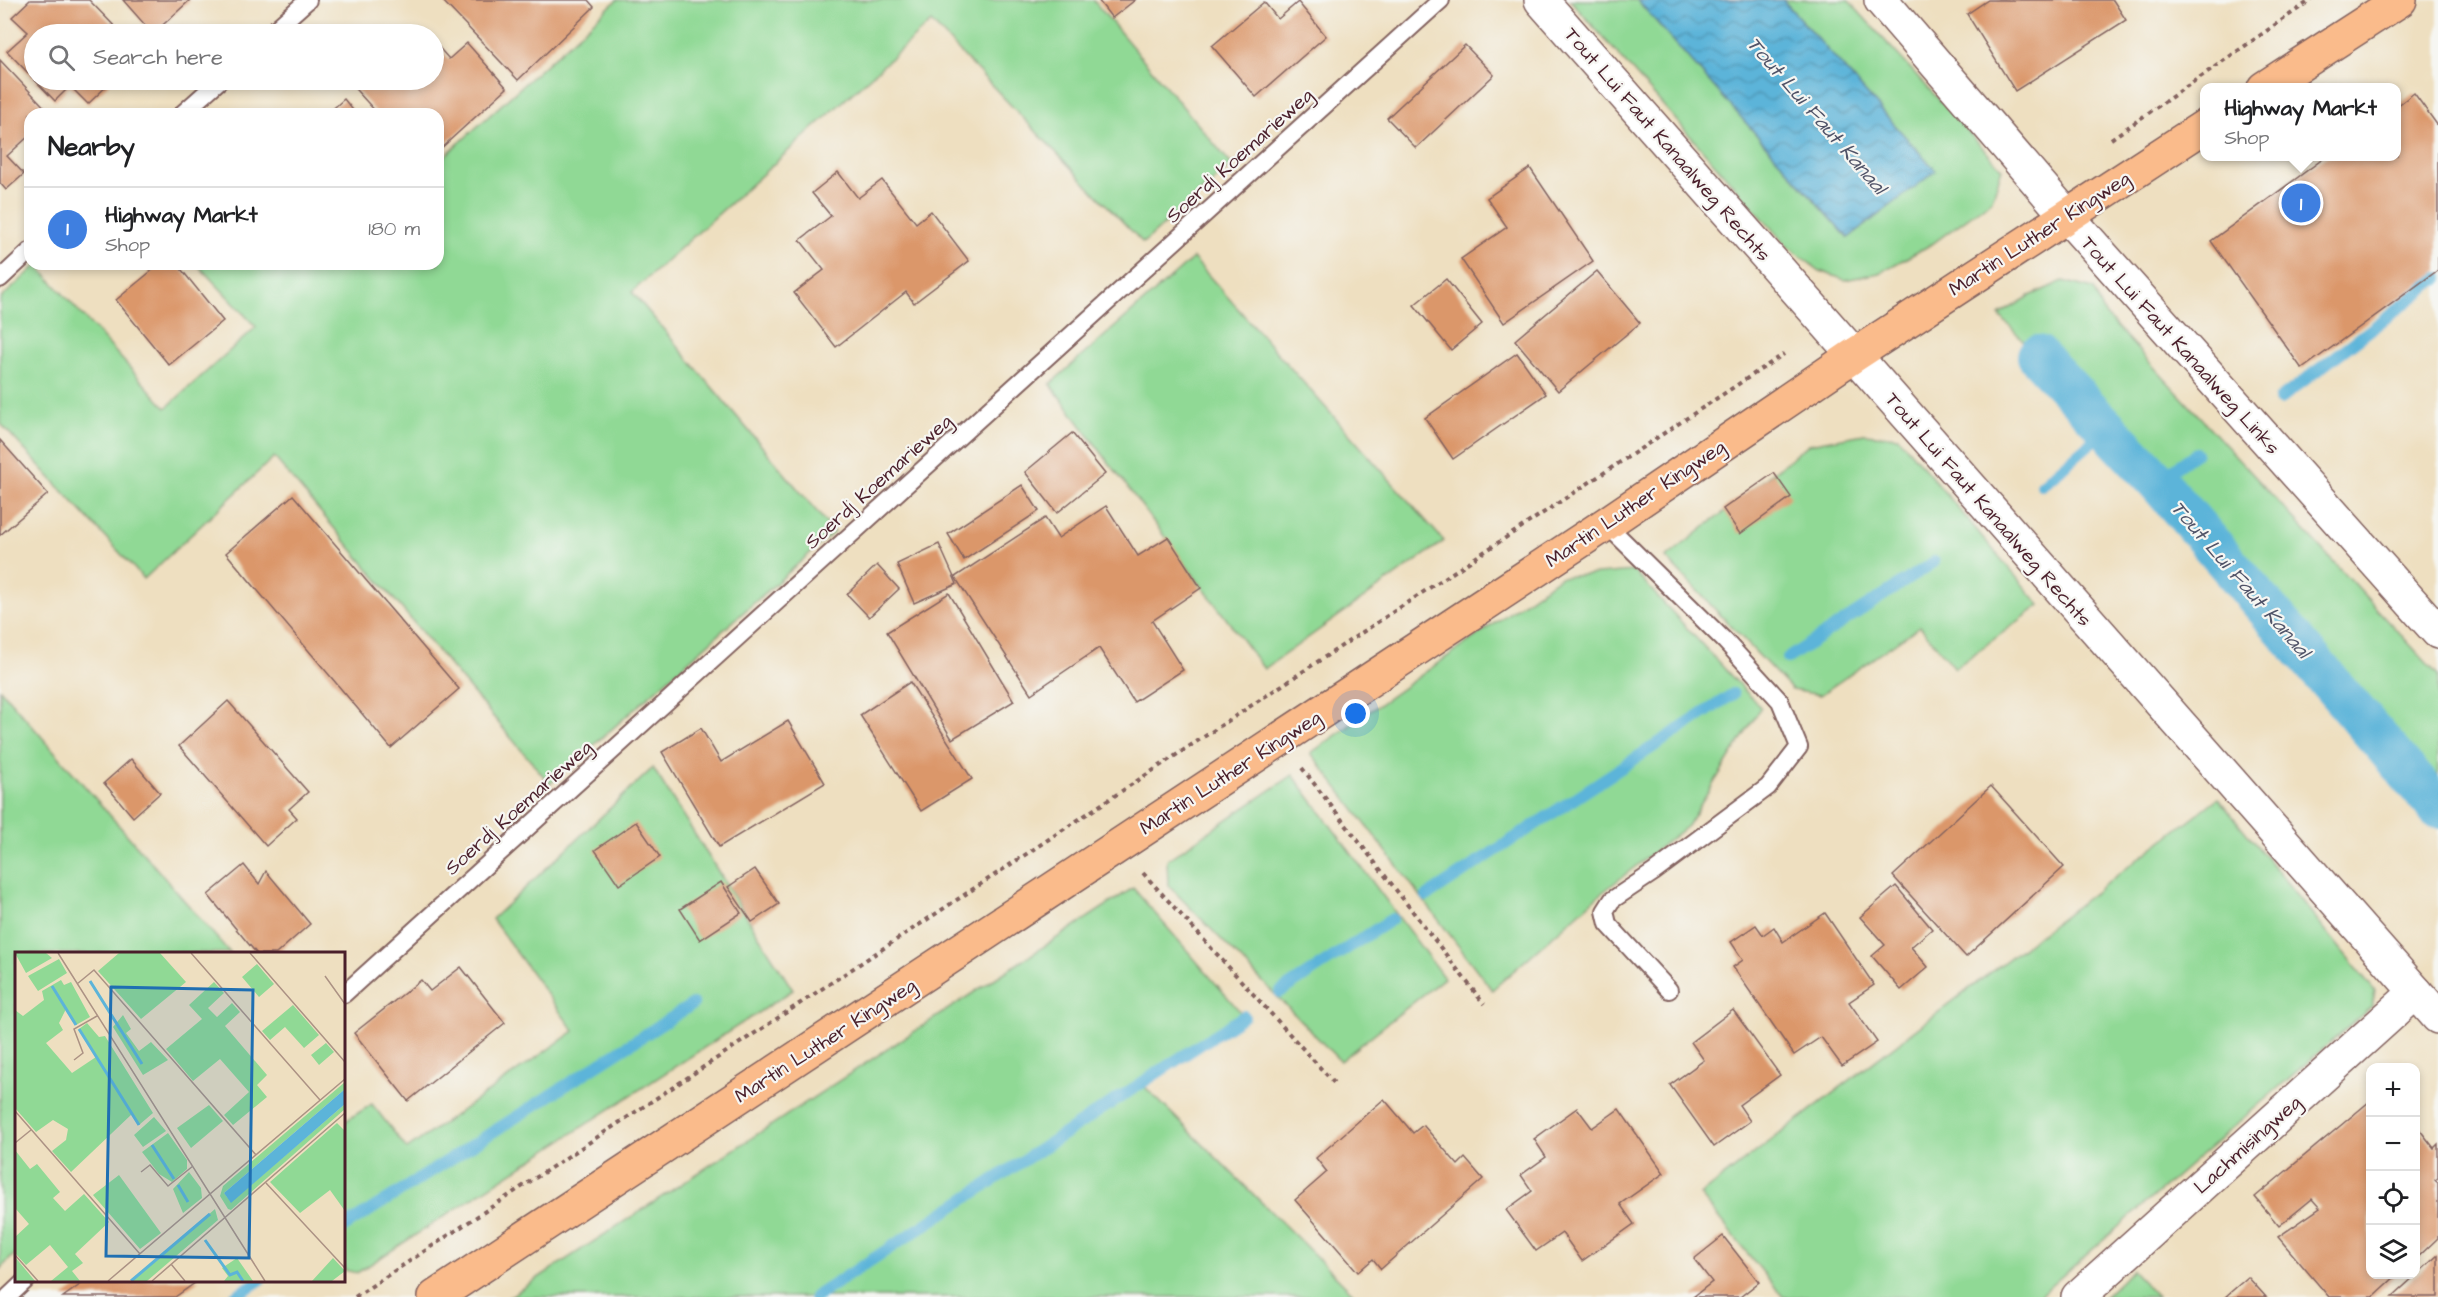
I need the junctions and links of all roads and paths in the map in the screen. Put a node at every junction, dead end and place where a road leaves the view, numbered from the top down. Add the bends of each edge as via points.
1 (308, 0) edge
2 (1441, 0) edge
3 (1541, 0) edge
4 (1881, 0) edge
5 (2311, 0) edge
6 (2400, 0) edge
7 (281, 24) edge
8 (2270, 83) edge
9 (209, 90) edge
10 (189, 108) edge
11 (2200, 129) edge
12 (2111, 139) dead end
13 (2066, 215) junction
14 (24, 257) edge
15 (0, 279) edge
16 (1827, 326) junction
17 (1853, 356) junction
18 (1606, 524) junction
19 (2438, 632) edge
20 (1280, 739) junction
21 (1118, 846) junction
22 (1669, 990) dead end
23 (345, 992) edge
24 (2416, 992) junction
25 (1484, 1004) dead end
26 (2438, 1017) edge
27 (1335, 1084) dead end
28 (25, 1282) edge
29 (8, 1297) edge
30 (355, 1297) edge
31 (435, 1297) edge
32 (2078, 1297) edge

1 - 7 lane
2 - 23 lane, Soerdj Koemarieweg
3 - 16 street, Tout Lui Faut Kanaalweg Rechts
4 - 13 street, Tout Lui Faut Kanaalweg Links
5 - 12 path
6 - 8 main road
9 - 10 lane
11 - 13 main road, Martin Luther Kingweg
13 - 17 main road, Martin Luther Kingweg
13 - 19 street, Tout Lui Faut Kanaalweg Links
14 - 15 lane
16 - 17 street, Tout Lui Faut Kanaalweg Rechts
16 - 30 path
17 - 18 main road, Martin Luther Kingweg
17 - 24 street, Tout Lui Faut Kanaalweg Rechts
18 - 20 main road, Martin Luther Kingweg
18 - 22 lane via 1780,701 1799,747 1768,788 1612,900 1605,911 1608,924
20 - 21 main road, Martin Luther Kingweg
20 - 25 path
21 - 27 path
21 - 31 main road, Martin Luther Kingweg
24 - 26 street, Tout Lui Faut Kanaalweg Rechts
24 - 32 street, Lachmisingweg
28 - 29 lane

